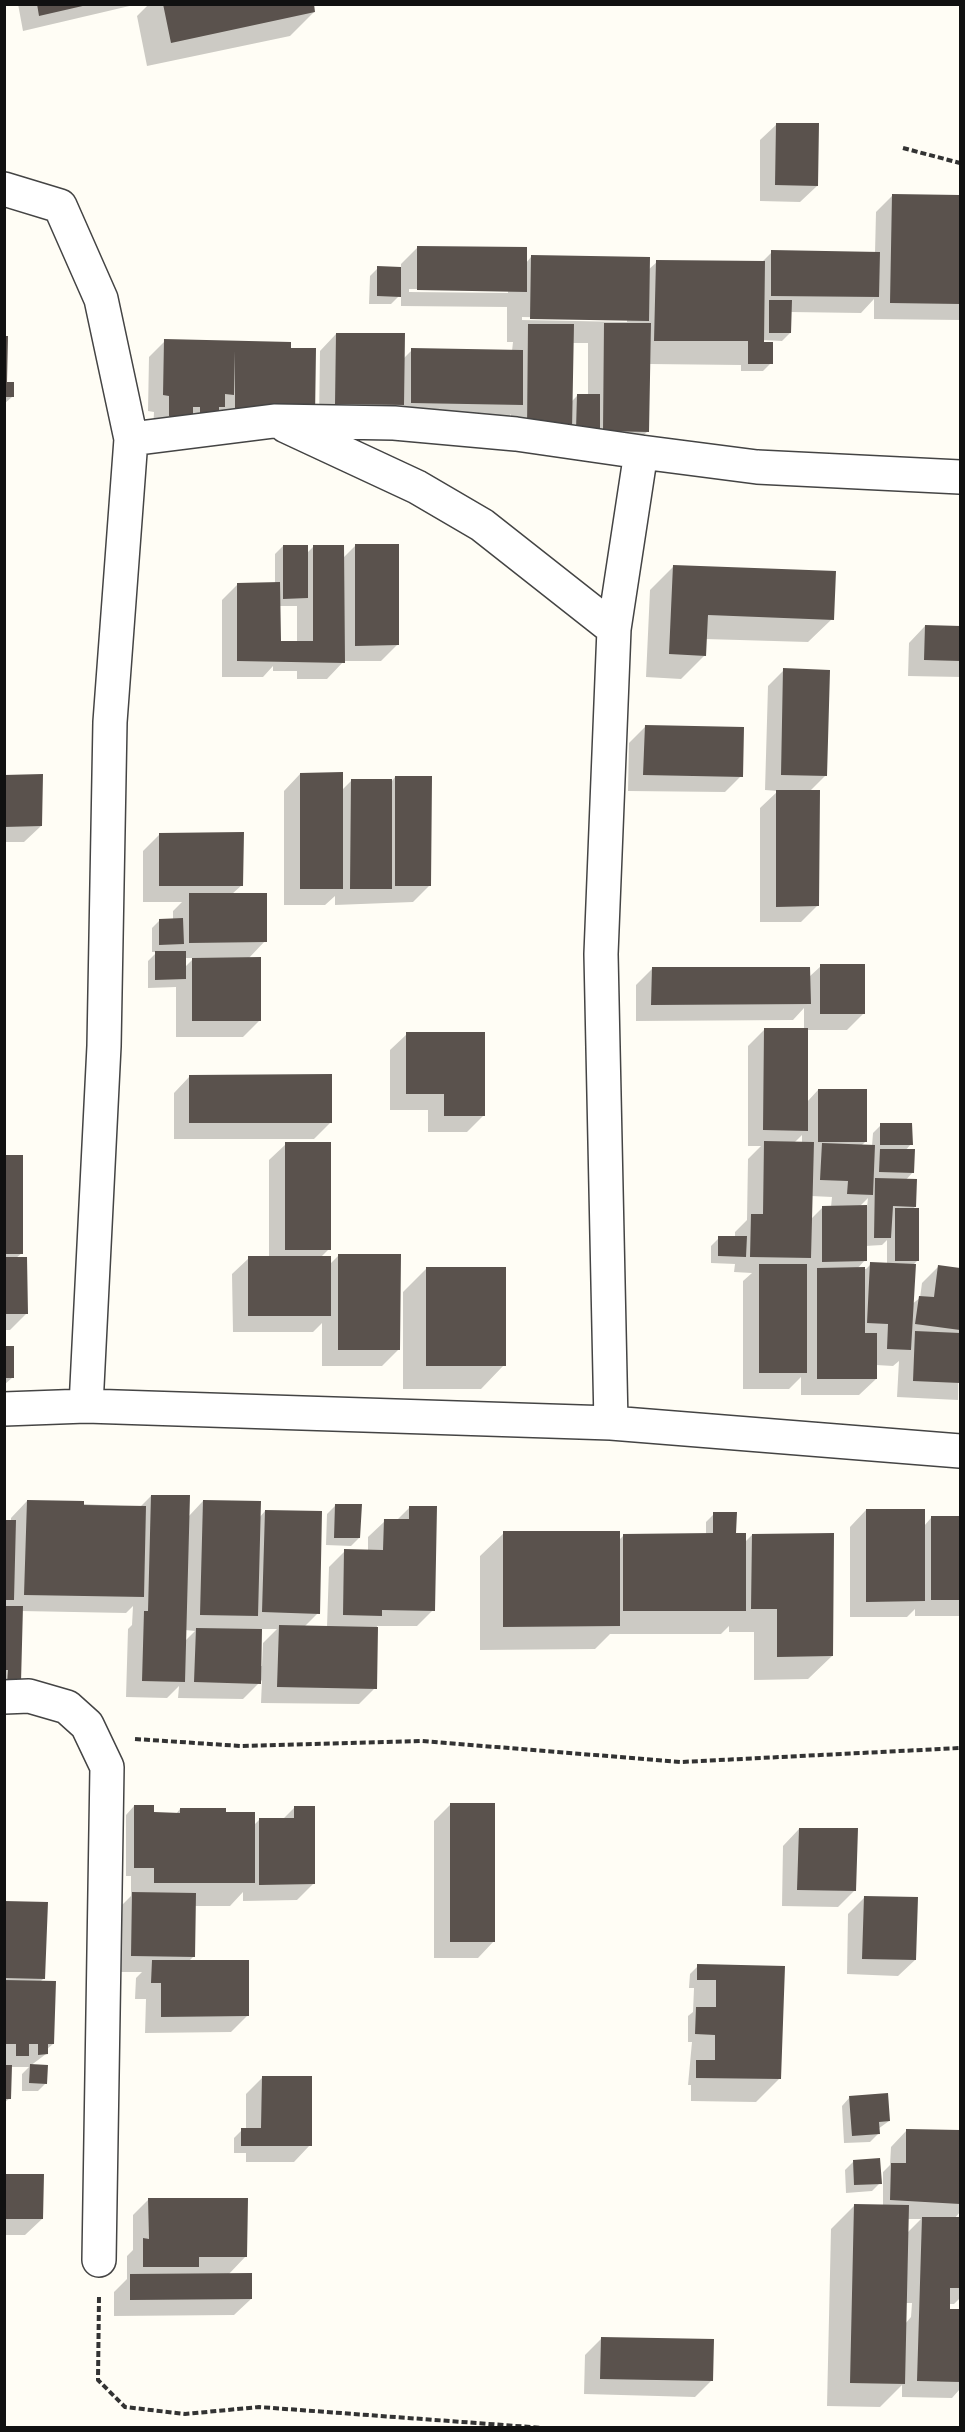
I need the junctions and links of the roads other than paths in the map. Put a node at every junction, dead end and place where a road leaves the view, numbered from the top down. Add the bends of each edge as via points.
1 (4, 189) edge
2 (274, 421) junction
3 (131, 439) junction
4 (641, 452) junction
5 (960, 477) edge
6 (614, 629) junction
7 (86, 1406) junction
8 (4, 1409) edge
9 (611, 1423) junction
10 (960, 1450) edge
11 (4, 1697) edge
12 (99, 2260) road end

1 - 3 street via 60,206 101,299
2 - 3 street
2 - 4 street via 394,423 516,434
2 - 6 street via 417,487 482,525
3 - 7 street via 110,722 104,1046
4 - 5 street via 757,467
4 - 6 street
6 - 9 street via 601,954
7 - 8 street
7 - 9 street
9 - 10 street
11 - 12 street via 29,1696 67,1707 87,1725 107,1767

